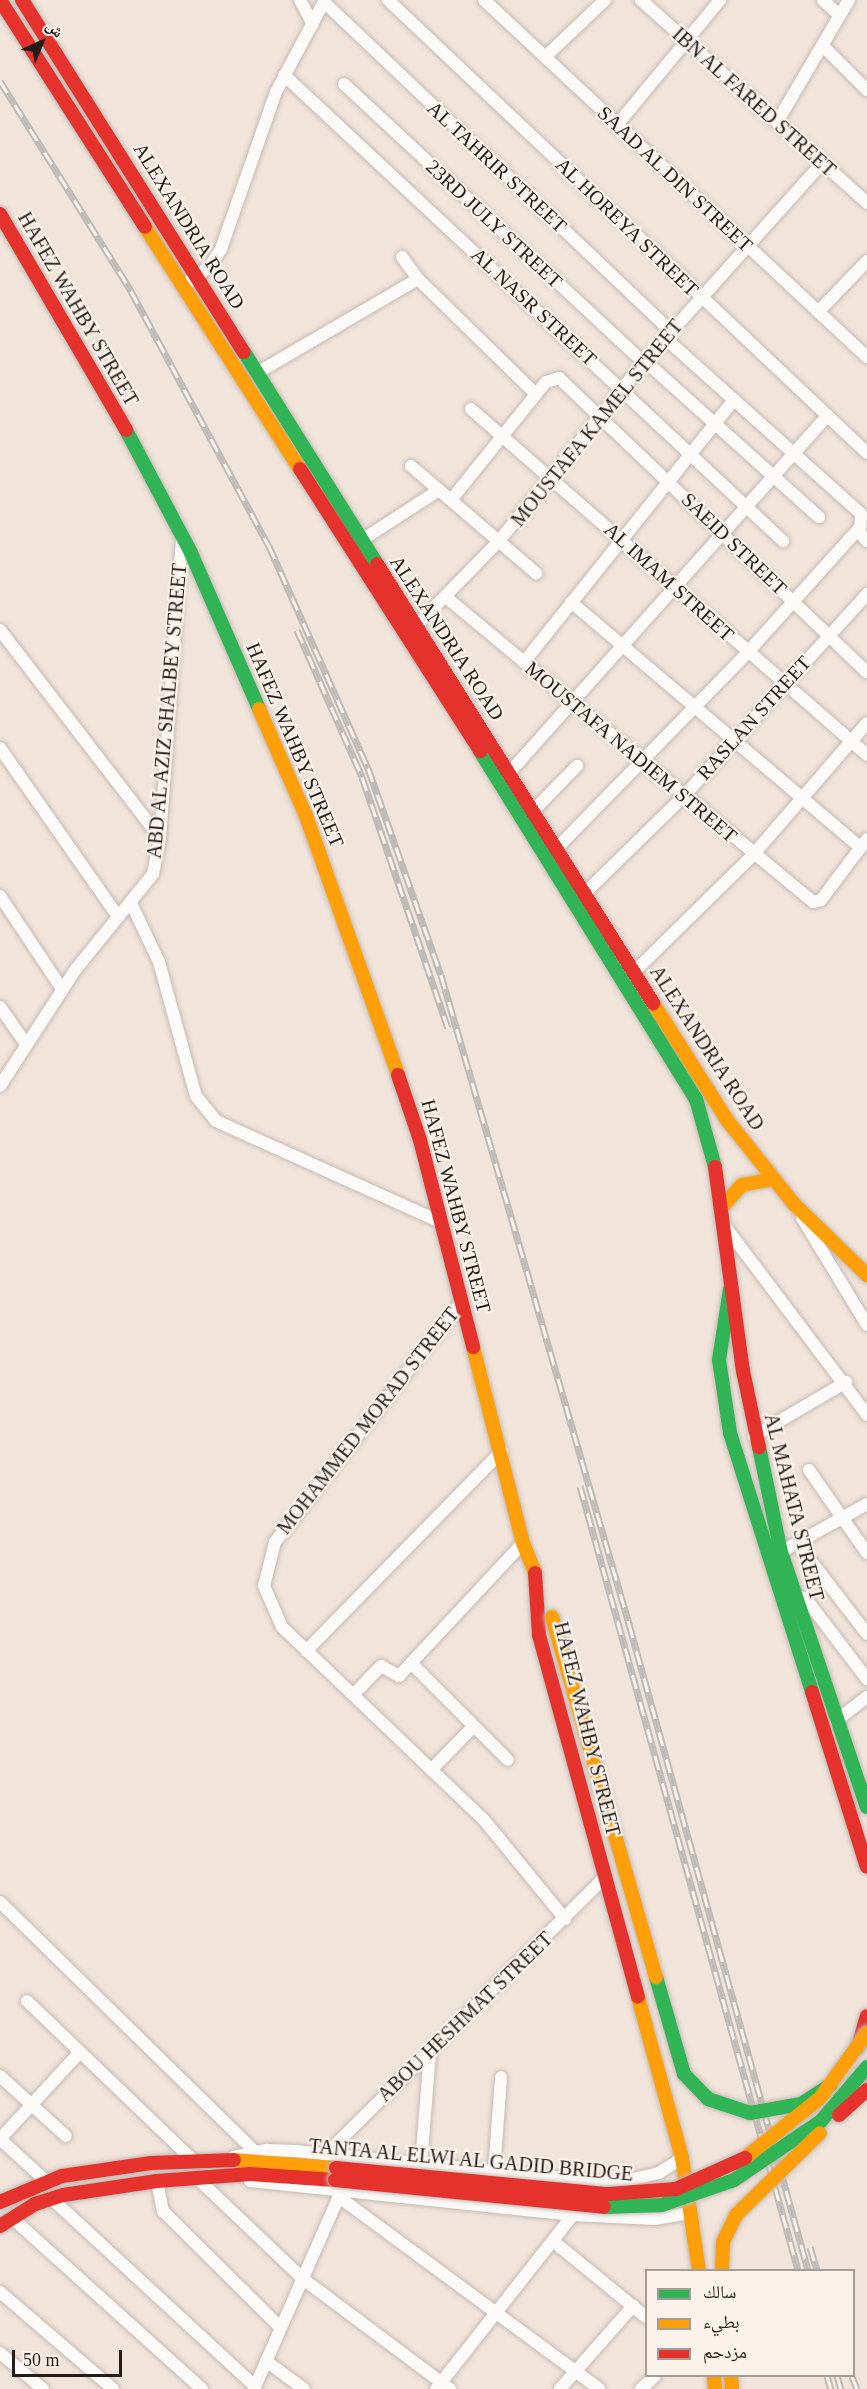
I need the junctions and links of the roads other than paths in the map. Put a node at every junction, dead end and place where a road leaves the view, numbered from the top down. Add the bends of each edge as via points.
1 (0, 0) edge
2 (22, 0) edge
3 (300, 0) edge
4 (388, 0) edge
5 (484, 0) edge
6 (605, 0) edge
7 (641, 0) edge
8 (720, 0) edge
9 (823, 0) edge
10 (849, 0) edge
11 (324, 1) edge
12 (838, 14) junction
13 (314, 24) junction
14 (686, 42) junction
15 (824, 47) junction
16 (545, 57) junction
17 (284, 75) junction
18 (344, 84) dead end
19 (867, 90) edge
20 (777, 122) junction
21 (617, 124) junction
22 (822, 163) junction
23 (867, 204) edge
24 (0, 214) edge
25 (746, 246) junction
26 (402, 257) dead end
27 (867, 261) edge
28 (198, 276) junction
29 (418, 279) junction
30 (184, 285) junction
31 (700, 297) junction
32 (818, 312) junction
33 (668, 334) junction
34 (867, 357) edge
35 (645, 362) junction
36 (257, 373) junction
37 (622, 390) junction
38 (536, 394) junction
39 (734, 400) junction
40 (471, 409) dead end
41 (827, 416) junction
42 (600, 417) junction
43 (715, 424) junction
44 (502, 436) junction
45 (794, 453) junction
46 (867, 453) edge
47 (691, 454) junction
48 (411, 466) dead end
49 (773, 477) junction
50 (551, 478) junction
51 (668, 482) junction
52 (439, 490) junction
53 (451, 500) junction
54 (747, 507) junction
55 (819, 517) dead end
56 (860, 527) junction
57 (723, 533) junction
58 (182, 537) junction
59 (621, 539) junction
60 (362, 540) junction
61 (499, 541) junction
62 (783, 541) dead end
63 (867, 541) edge
64 (536, 573) dead end
65 (676, 587) junction
66 (867, 594) edge
67 (447, 598) junction
68 (793, 600) junction
69 (571, 602) junction
70 (416, 626) junction
71 (0, 630) edge
72 (829, 635) junction
73 (624, 646) junction
74 (748, 652) junction
75 (524, 662) junction
76 (867, 672) edge
77 (784, 684) junction
78 (574, 704) junction
79 (695, 707) junction
80 (867, 723) edge
81 (734, 740) junction
82 (851, 742) junction
83 (0, 748) edge
84 (867, 755) edge
85 (643, 762) junction
86 (577, 766) dead end
87 (510, 772) junction
88 (684, 796) junction
89 (803, 800) junction
90 (534, 810) junction
91 (160, 838) junction
92 (864, 843) edge
93 (558, 847) junction
94 (753, 855) junction
95 (587, 891) junction
96 (0, 896) edge
97 (130, 903) junction
98 (117, 915) junction
99 (635, 971) junction
100 (62, 989) junction
101 (0, 1007) edge
102 (26, 1044) junction
103 (0, 1086) edge
104 (772, 1179) junction
105 (794, 1204) junction
106 (722, 1207) junction
107 (441, 1222) junction
108 (723, 1224) junction
109 (867, 1275) edge
110 (732, 1282) junction
111 (462, 1301) junction
112 (867, 1325) edge
113 (846, 1382) junction
114 (867, 1415) edge
115 (754, 1436) junction
116 (502, 1450) junction
117 (808, 1470) dead end
118 (867, 1503) edge
119 (842, 1517) junction
120 (523, 1543) junction
121 (797, 1543) junction
122 (781, 1552) junction
123 (867, 1553) edge
124 (535, 1572) junction
125 (794, 1595) junction
126 (867, 1634) edge
127 (306, 1651) junction
128 (411, 1663) junction
129 (867, 1679) edge
130 (354, 1694) junction
131 (867, 1696) edge
132 (836, 1721) junction
133 (473, 1726) junction
134 (508, 1760) dead end
135 (431, 1770) junction
136 (867, 1807) edge
137 (867, 1867) edge
138 (605, 1877) junction
139 (0, 1902) edge
140 (565, 1919) junction
141 (27, 2001) dead end
142 (867, 2016) edge
143 (867, 2033) edge
144 (430, 2051) junction
145 (80, 2052) junction
146 (856, 2053) junction
147 (867, 2067) edge
148 (0, 2076) edge
149 (501, 2077) dead end
150 (830, 2085) junction
151 (867, 2090) edge
152 (32, 2104) junction
153 (66, 2136) dead end
154 (0, 2139) edge
155 (254, 2151) junction
156 (325, 2155) junction
157 (682, 2158) junction
158 (226, 2159) junction
159 (192, 2160) junction
160 (421, 2164) junction
161 (494, 2171) junction
162 (335, 2174) junction
163 (226, 2175) junction
164 (197, 2178) junction
165 (45, 2181) junction
166 (157, 2181) junction
167 (340, 2196) junction
168 (52, 2199) junction
169 (0, 2202) edge
170 (690, 2213) junction
171 (573, 2216) junction
172 (6, 2222) edge
173 (553, 2241) junction
174 (699, 2269) edge
175 (722, 2269) edge
176 (303, 2279) junction
177 (0, 2292) edge
178 (633, 2306) junction
179 (496, 2313) junction
180 (645, 2316) edge
181 (281, 2328) junction
182 (0, 2353) edge
183 (266, 2361) junction
184 (575, 2372) junction
185 (654, 2377) edge
186 (31, 2379) junction
187 (255, 2387) edge
188 (442, 2387) edge
189 (22, 2389) edge
190 (43, 2389) edge
191 (113, 2389) edge
192 (202, 2389) edge
193 (304, 2389) edge
194 (560, 2389) edge
195 (598, 2389) edge
196 (640, 2389) edge

1 - 30 main road, ALEXANDRIA ROAD
2 - 28 main road, ALEXANDRIA ROAD
3 - 13 street
4 - 31 street, AL HOREYA STREET
5 - 16 street, SAAD AL DIN STREET
6 - 16 street
7 - 14 street, IBN AL FARED STREET
8 - 14 street
9 - 12 street
10 - 12 street
11 - 13 street
11 - 33 street, AL TAHRIR STREET
12 - 15 street
13 - 17 street
14 - 20 street, IBN AL FARED STREET
14 - 21 street
15 - 19 street
15 - 20 street
16 - 21 street, SAAD AL DIN STREET
17 - 28 street via 232,227 221,249
17 - 37 street, AL NASR STREET
18 - 35 street, 23RD JULY STREET
20 - 22 street, IBN AL FARED STREET
21 - 25 street, SAAD AL DIN STREET
22 - 23 street, IBN AL FARED STREET
22 - 25 street, MOUSTAFA KAMEL STREET
24 - 58 main road, HAFEZ WAHBY STREET via 96,373
25 - 31 street, MOUSTAFA KAMEL STREET
25 - 32 street, SAAD AL DIN STREET
26 - 29 street
27 - 32 street
28 - 30 street
28 - 36 main road, ALEXANDRIA ROAD
29 - 36 street
29 - 38 street
30 - 106 main road, ALEXANDRIA ROAD via 684,1076 712,1148
31 - 33 street, MOUSTAFA KAMEL STREET
31 - 41 street, AL HOREYA STREET
32 - 34 street, SAAD AL DIN STREET
33 - 35 street, MOUSTAFA KAMEL STREET
33 - 39 street, AL TAHRIR STREET
35 - 37 street, MOUSTAFA KAMEL STREET
35 - 43 street, 23RD JULY STREET
36 - 60 main road, ALEXANDRIA ROAD
37 - 42 street, MOUSTAFA KAMEL STREET
37 - 47 street, AL NASR STREET
38 - 42 street, SAEID STREET via 550,377 559,378
38 - 44 street
39 - 43 street
39 - 45 street, AL TAHRIR STREET
40 - 44 street, AL IMAM STREET
41 - 45 street
41 - 46 street, AL HOREYA STREET
42 - 50 street, MOUSTAFA KAMEL STREET
42 - 51 street, SAEID STREET
43 - 47 street
43 - 49 street, 23RD JULY STREET
44 - 50 street, AL IMAM STREET
44 - 53 street
45 - 49 street
45 - 56 street, AL TAHRIR STREET via 861,514
47 - 51 street
47 - 54 street, AL NASR STREET
48 - 52 street
49 - 54 street
49 - 55 street, 23RD JULY STREET
50 - 59 street, AL IMAM STREET
50 - 61 street, MOUSTAFA KAMEL STREET
51 - 57 street, SAEID STREET
51 - 59 street
52 - 53 street
52 - 60 street
53 - 61 street
54 - 57 street
54 - 62 street, AL NASR STREET
56 - 63 street, AL TAHRIR STREET
56 - 68 street
57 - 65 street
57 - 68 street, SAEID STREET
58 - 91 street, ABD AL AZIZ SHALBEY STREET
58 - 107 main road, HAFEZ WAHBY STREET via 310,826 420,1140
59 - 65 street, AL IMAM STREET
59 - 69 street
60 - 70 main road, ALEXANDRIA ROAD
61 - 64 street
61 - 67 street, MOUSTAFA KAMEL STREET
65 - 73 street
65 - 74 street, AL IMAM STREET
66 - 72 street, RASLAN STREET
67 - 70 street, MOUSTAFA KAMEL STREET
67 - 75 street, MOUSTAFA NADIEM STREET
68 - 72 street, SAEID STREET
68 - 74 street
69 - 73 street
69 - 75 street
70 - 87 main road, ALEXANDRIA ROAD
71 - 91 street
72 - 76 street, SAEID STREET
72 - 77 street, RASLAN STREET
73 - 78 street
73 - 79 street
74 - 77 street, AL IMAM STREET
74 - 79 street
75 - 78 street, MOUSTAFA NADIEM STREET
77 - 81 street, RASLAN STREET
77 - 82 street, AL IMAM STREET
78 - 85 street, MOUSTAFA NADIEM STREET
78 - 87 street
79 - 81 street
79 - 85 street
80 - 82 street
81 - 88 street, RASLAN STREET
81 - 89 street
82 - 84 street, AL IMAM STREET
82 - 89 street
83 - 98 street
85 - 88 street, MOUSTAFA NADIEM STREET
85 - 93 street
86 - 90 street
87 - 90 main road, ALEXANDRIA ROAD
88 - 94 street, MOUSTAFA NADIEM STREET
88 - 95 street, RASLAN STREET
89 - 92 street
89 - 94 street
90 - 93 main road, ALEXANDRIA ROAD
91 - 97 street, ABD AL AZIZ SHALBEY STREET via 153,874
92 - 94 street, MOUSTAFA NADIEM STREET via 818,903
93 - 95 main road, ALEXANDRIA ROAD
94 - 99 street
95 - 99 main road, ALEXANDRIA ROAD
96 - 100 street
97 - 98 street, ABD AL AZIZ SHALBEY STREET
97 - 107 street via 159,962 196,1096 216,1121
98 - 100 street, ABD AL AZIZ SHALBEY STREET
99 - 104 main road, ALEXANDRIA ROAD via 727,1120
100 - 102 street, ABD AL AZIZ SHALBEY STREET
101 - 102 street
102 - 103 street, ABD AL AZIZ SHALBEY STREET
104 - 105 main road, ALEXANDRIA ROAD
104 - 106 main road via 742,1185
105 - 109 main road, ALEXANDRIA ROAD
105 - 112 street
106 - 108 main road, AL MAHATA STREET
107 - 111 main road, HAFEZ WAHBY STREET
108 - 110 main road, AL MAHATA STREET
108 - 113 street
110 - 115 main road, AL MAHATA STREET
110 - 137 main road via 725,1304 719,1360 730,1433
111 - 116 main road, HAFEZ WAHBY STREET
111 - 127 street, MOHAMMED MORAD STREET via 275,1542 264,1570 267,1601 282,1627
113 - 114 street
113 - 115 street
115 - 122 main road, AL MAHATA STREET
116 - 120 main road, HAFEZ WAHBY STREET
116 - 127 street
117 - 119 street
118 - 119 street
119 - 121 street
119 - 123 street
120 - 124 main road, HAFEZ WAHBY STREET
120 - 128 street
121 - 122 street
121 - 126 street
122 - 125 main road, AL MAHATA STREET
124 - 138 main road, HAFEZ WAHBY STREET via 539,1635
124 - 150 main road, bridge via 552,1617 684,2074 708,2099 750,2113 801,2104
125 - 129 street via 806,1599
125 - 132 main road, AL MAHATA STREET
127 - 130 street, MOHAMMED MORAD STREET
128 - 130 street via 396,1677 381,1666
128 - 133 street
130 - 135 street, MOHAMMED MORAD STREET
131 - 132 street
132 - 136 main road, AL MAHATA STREET
133 - 134 street
133 - 135 street
135 - 140 street, MOHAMMED MORAD STREET via 484,1820
138 - 140 street, ABOU HESHMAT STREET
138 - 157 main road, HAFEZ WAHBY STREET
139 - 155 street
140 - 144 street, ABOU HESHMAT STREET
141 - 145 street
142 - 146 main road, bridge
143 - 146 main road, TANTA AL ELWI AL GADID BRIDGE, bridge
144 - 156 street, ABOU HESHMAT STREET
144 - 160 street
145 - 152 street
145 - 159 street
146 - 150 main road, TANTA AL ELWI AL GADID BRIDGE, bridge
147 - 162 main road, TANTA AL ELWI AL GADID BRIDGE, bridge via 821,2121 775,2156 726,2183 662,2205 608,2207
148 - 152 street
149 - 161 street
150 - 162 main road, TANTA AL ELWI AL GADID BRIDGE, bridge via 787,2129 748,2157 707,2178 660,2192 608,2194
151 - 175 main road, bridge via 736,2215 723,2242
152 - 153 street
152 - 154 street
154 - 165 street
155 - 156 street
155 - 158 street
156 - 160 street
157 - 161 street via 659,2173 625,2182
157 - 170 main road, HAFEZ WAHBY STREET
158 - 159 main road, TANTA AL ELWI AL GADID BRIDGE
158 - 162 main road, TANTA AL ELWI AL GADID BRIDGE
159 - 165 main road, TANTA AL ELWI AL GADID BRIDGE
160 - 161 street
162 - 163 main road, TANTA AL ELWI AL GADID BRIDGE
163 - 164 main road, TANTA AL ELWI AL GADID BRIDGE
163 - 167 street
164 - 166 main road, TANTA AL ELWI AL GADID BRIDGE
164 - 176 street
165 - 169 main road, TANTA AL ELWI AL GADID BRIDGE
166 - 168 main road, TANTA AL ELWI AL GADID BRIDGE
166 - 181 street via 163,2211
167 - 171 street
167 - 176 street
167 - 179 street
168 - 172 main road, TANTA AL ELWI AL GADID BRIDGE
168 - 187 street
170 - 171 street via 655,2219
170 - 174 main road, HAFEZ WAHBY STREET
171 - 173 street
172 - 192 street
173 - 178 street
173 - 179 street
176 - 181 street
176 - 188 street
177 - 191 street
178 - 180 street
178 - 184 street
179 - 184 street
179 - 188 street
181 - 183 street
182 - 186 street
183 - 187 street
183 - 193 street
184 - 194 street
184 - 195 street
185 - 196 street
186 - 189 street
186 - 190 street

